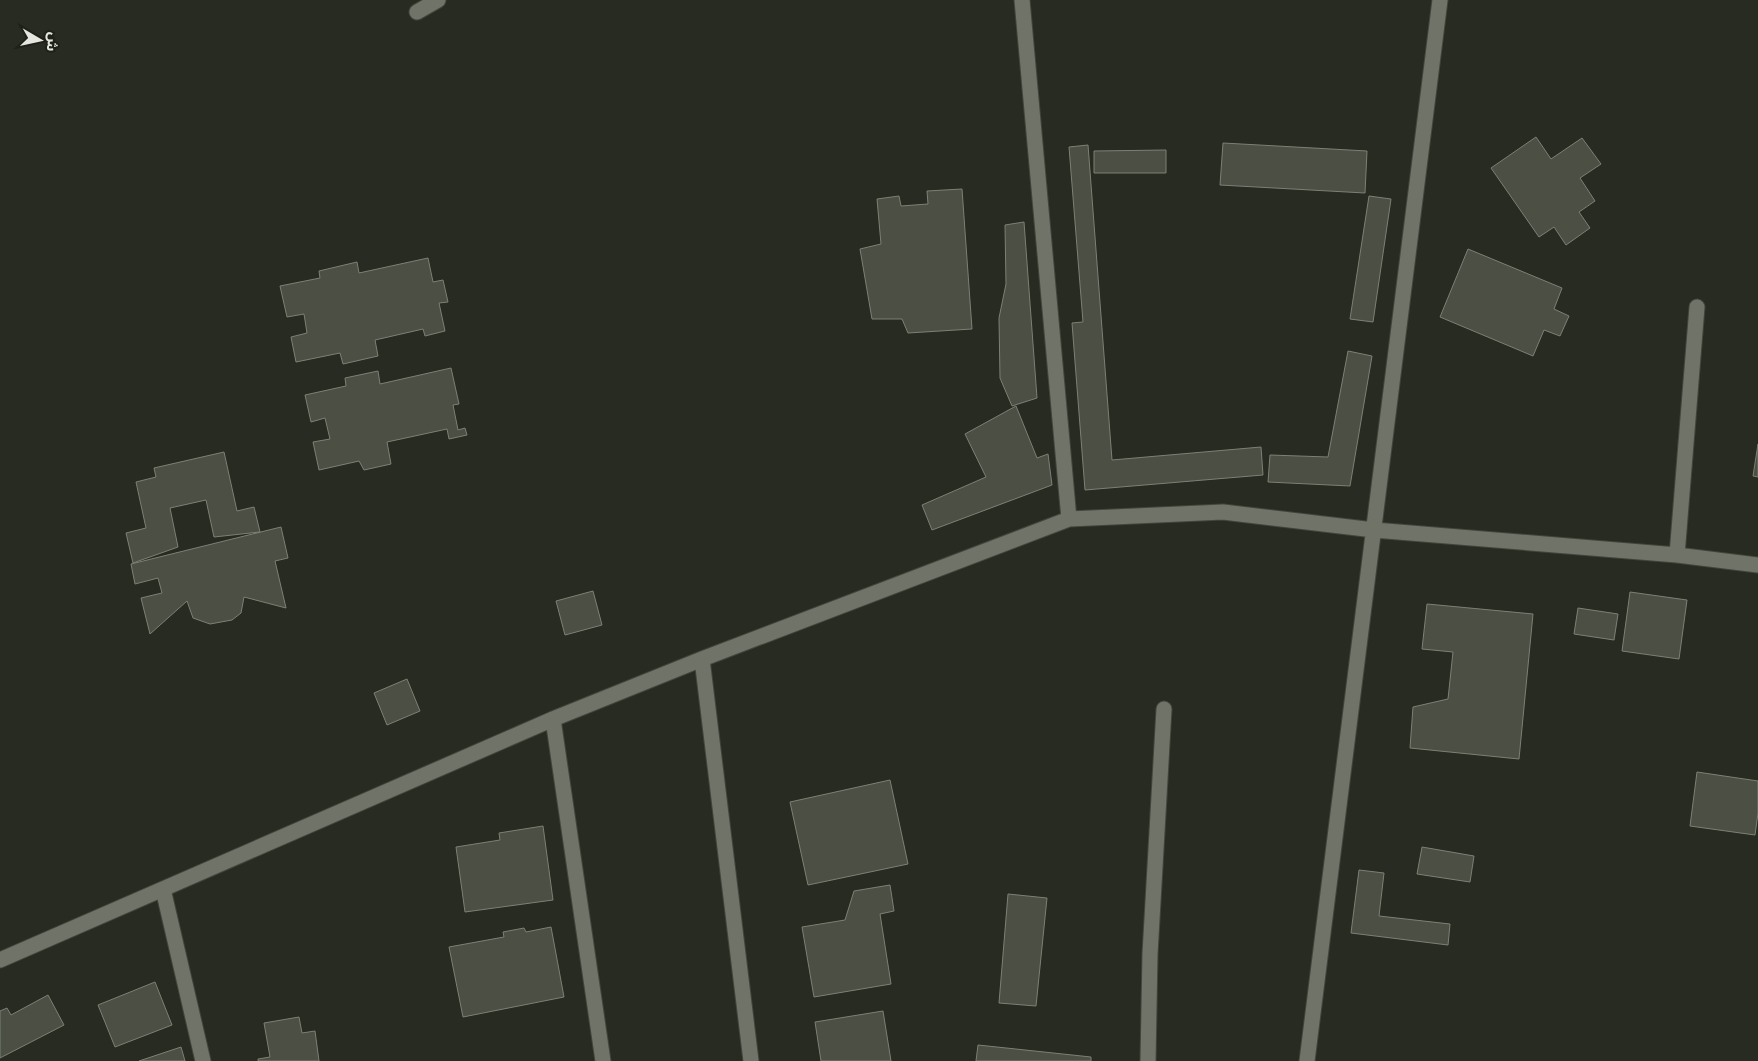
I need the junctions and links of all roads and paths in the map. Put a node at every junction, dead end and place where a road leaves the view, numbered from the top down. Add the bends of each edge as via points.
1 (438, 0) edge
2 (1022, 0) edge
3 (1440, 0) edge
4 (417, 12) dead end
5 (1697, 307) dead end
6 (1069, 519) junction
7 (1374, 530) junction
8 (1676, 555) junction
9 (1758, 564) edge
10 (702, 660) junction
11 (1164, 709) dead end
12 (553, 719) junction
13 (163, 889) junction
14 (0, 960) edge
15 (204, 1061) edge
16 (603, 1061) edge
17 (751, 1061) edge
18 (1148, 1061) edge
19 (1307, 1061) edge

1 - 4 street
2 - 6 street
3 - 7 street
5 - 8 street
6 - 7 street via 1223,512
6 - 10 street
7 - 8 street
7 - 19 street
8 - 9 street
10 - 12 street
10 - 17 street
11 - 18 street via 1150,954
12 - 13 street
12 - 16 street
13 - 14 street
13 - 15 street

